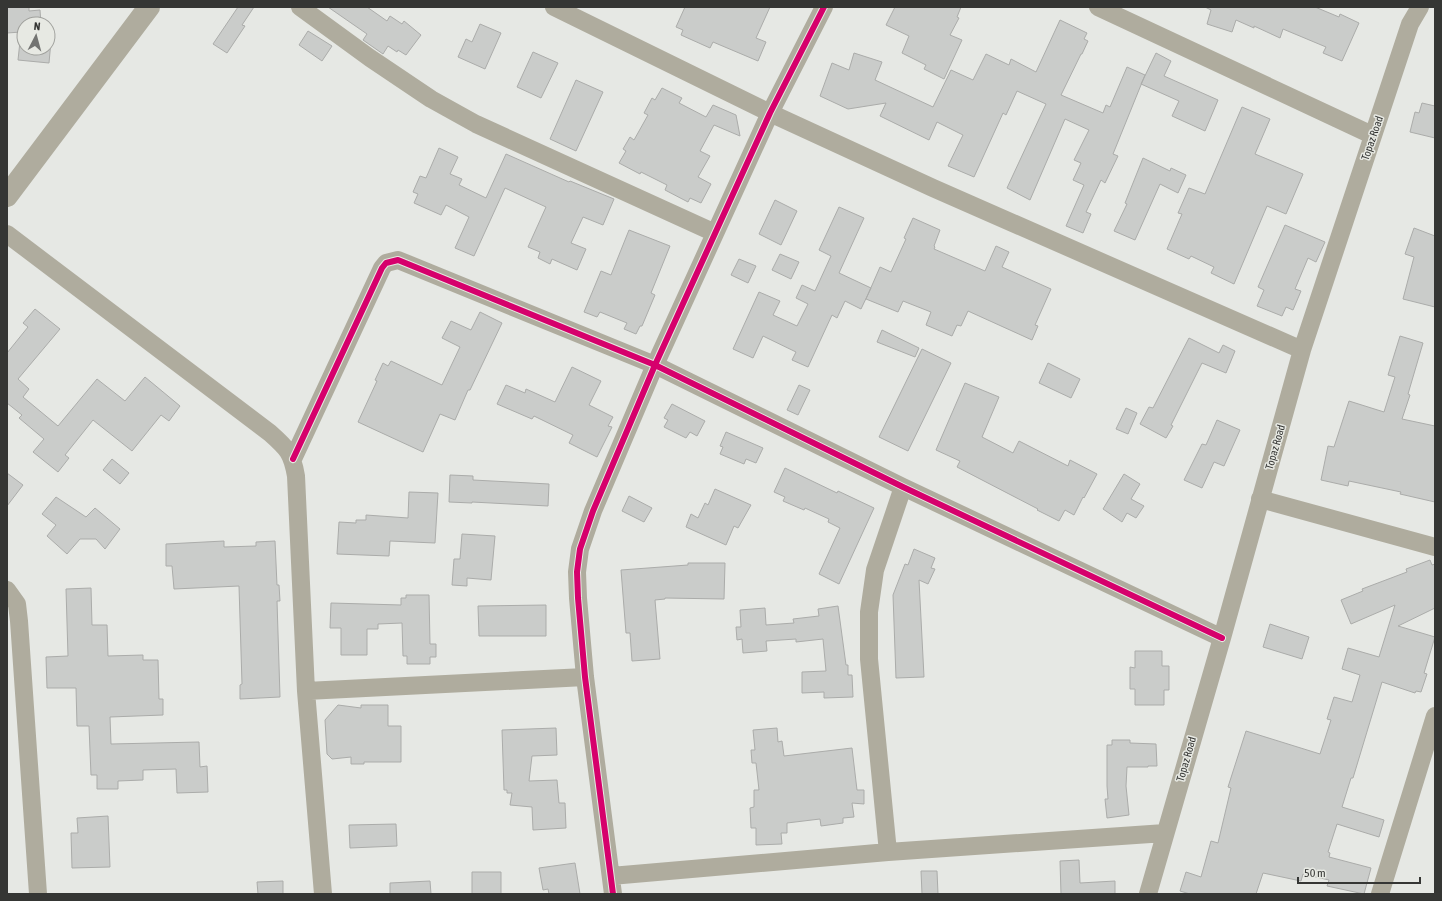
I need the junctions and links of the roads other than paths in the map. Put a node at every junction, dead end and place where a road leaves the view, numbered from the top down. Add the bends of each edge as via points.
1 (149, 7) edge
2 (300, 7) edge
3 (554, 7) edge
4 (824, 7) edge
5 (1098, 7) edge
6 (1420, 7) edge
7 (770, 113) junction
8 (1372, 135) junction
9 (7, 196) edge
10 (715, 233) junction
11 (7, 234) edge
12 (1302, 350) junction
13 (655, 365) junction
14 (293, 459) junction
15 (903, 486) junction
16 (1260, 499) junction
17 (1435, 547) edge
18 (7, 590) edge
19 (1222, 638) junction
20 (585, 677) junction
21 (306, 691) junction
22 (1435, 716) edge
23 (1165, 834) junction
24 (888, 852) junction
25 (611, 876) junction
26 (38, 894) edge
27 (323, 894) edge
28 (613, 894) edge
29 (1148, 894) edge
30 (1380, 894) edge

1 - 9 street
2 - 10 street via 431,99 476,124
3 - 7 street
4 - 7 street
5 - 8 street
6 - 8 street, Topaz Road via 1410,24
7 - 10 street
7 - 12 street via 933,188
8 - 12 street, Topaz Road
10 - 13 street
11 - 14 street via 270,433 284,445
12 - 16 street, Topaz Road
13 - 14 street via 398,260 386,263
13 - 15 street
13 - 20 street via 593,511 580,549 577,591
14 - 21 street via 296,476
15 - 19 street
15 - 24 street via 875,570 870,612 869,659
16 - 17 street
16 - 19 street, Topaz Road
18 - 26 street via 17,604
19 - 23 street, Topaz Road
20 - 21 street
20 - 25 street
21 - 27 street
22 - 30 street
23 - 24 street
23 - 29 street, Topaz Road
24 - 25 street
25 - 28 street

